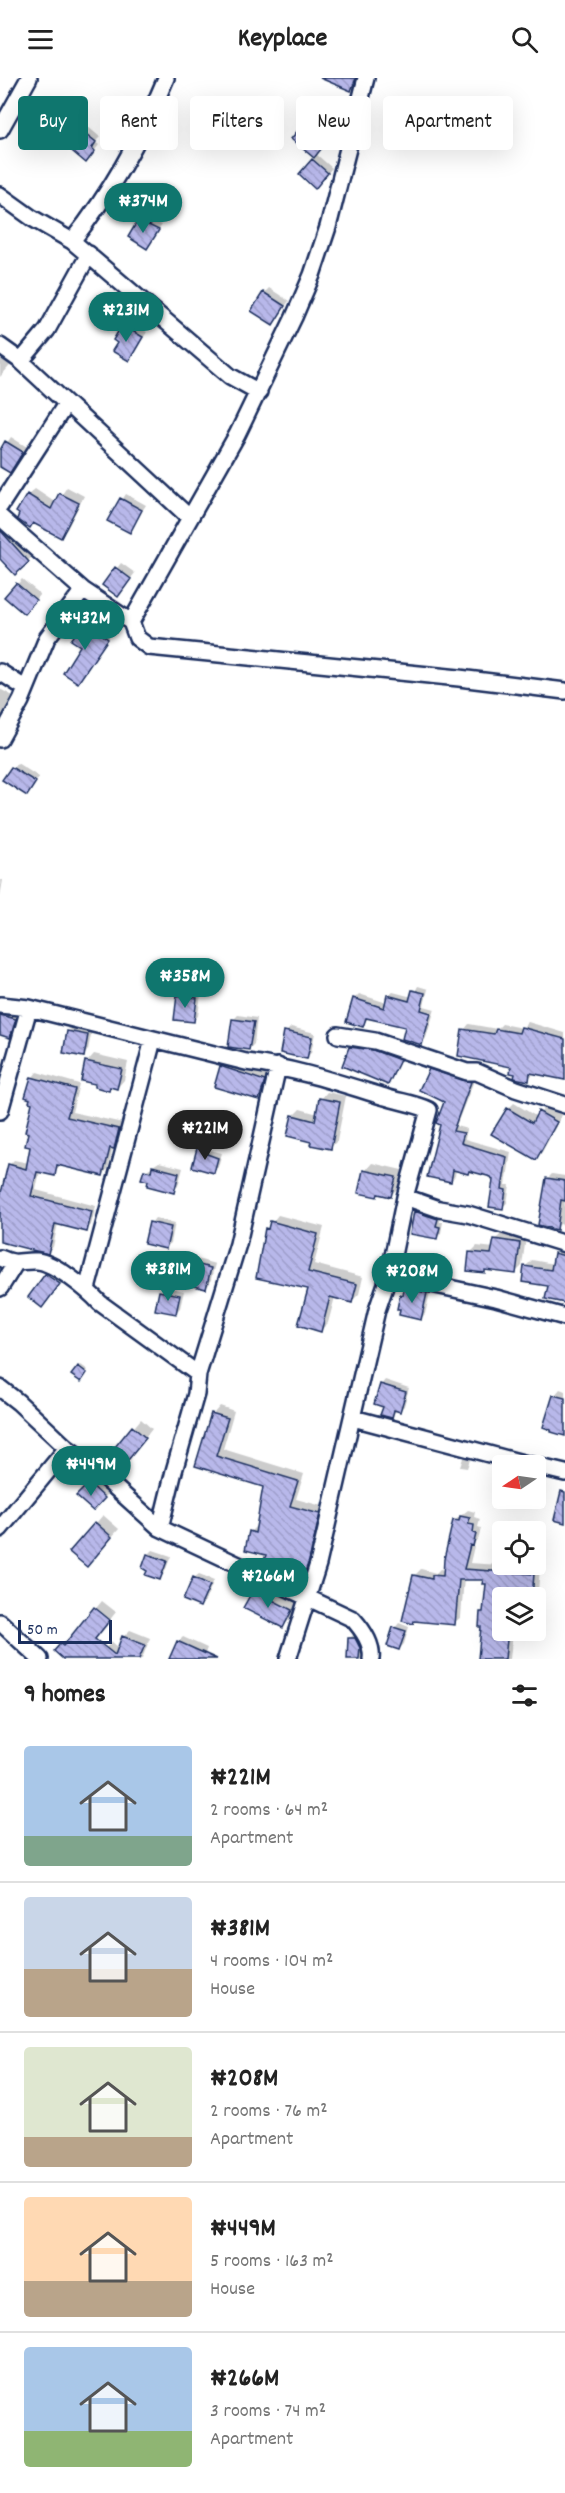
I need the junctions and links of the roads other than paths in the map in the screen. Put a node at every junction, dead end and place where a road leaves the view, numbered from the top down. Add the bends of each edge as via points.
1 (29, 78) edge
2 (166, 78) edge
3 (366, 78) edge
4 (0, 130) edge
5 (0, 195) edge
6 (72, 241) junction
7 (89, 255) junction
8 (0, 346) edge
9 (21, 361) junction
10 (259, 392) junction
11 (66, 404) junction
12 (0, 506) edge
13 (0, 517) edge
14 (190, 518) junction
15 (83, 590) junction
16 (131, 622) junction
17 (0, 672) edge
18 (25, 688) junction
19 (565, 692) edge
20 (0, 740) edge
21 (0, 1005) edge
22 (29, 1008) junction
23 (338, 1035) dead end
24 (153, 1040) junction
25 (278, 1066) junction
26 (565, 1105) edge
27 (0, 1111) edge
28 (405, 1197) junction
29 (565, 1244) edge
30 (0, 1258) edge
31 (15, 1264) junction
32 (389, 1275) junction
33 (0, 1288) edge
34 (87, 1289) junction
35 (565, 1317) edge
36 (198, 1374) junction
37 (0, 1388) edge
38 (353, 1418) junction
39 (67, 1448) junction
40 (493, 1455) edge
41 (546, 1469) edge
42 (565, 1473) edge
43 (0, 1528) edge
44 (160, 1528) junction
45 (309, 1598) junction
46 (0, 1622) edge
47 (40, 1659) edge
48 (288, 1659) edge
49 (371, 1659) edge

1 - 4 street
2 - 6 street via 130,155 92,217
3 - 10 street via 312,275
5 - 6 street
6 - 7 street
7 - 9 street via 46,330
7 - 10 street via 230,376
8 - 9 street
9 - 11 street
10 - 14 street
11 - 12 street
11 - 14 street
13 - 15 street
14 - 16 street
15 - 16 street
15 - 18 street via 47,638
16 - 19 street via 136,638 149,647
17 - 18 street
18 - 20 street
21 - 22 street
22 - 24 street
22 - 27 street
23 - 26 street via 375,1041 477,1072
24 - 25 street
24 - 34 street
25 - 28 street via 429,1110
25 - 36 street via 238,1244
28 - 29 street
28 - 32 street
30 - 31 street
31 - 33 street
31 - 34 street via 39,1261
32 - 35 street
32 - 38 street via 377,1310
34 - 36 street via 100,1303
36 - 44 street
37 - 39 street
38 - 40 street
38 - 45 street
39 - 43 street
39 - 44 street
41 - 42 street
44 - 45 street
45 - 48 street
45 - 49 street via 353,1619 368,1642
46 - 47 street

